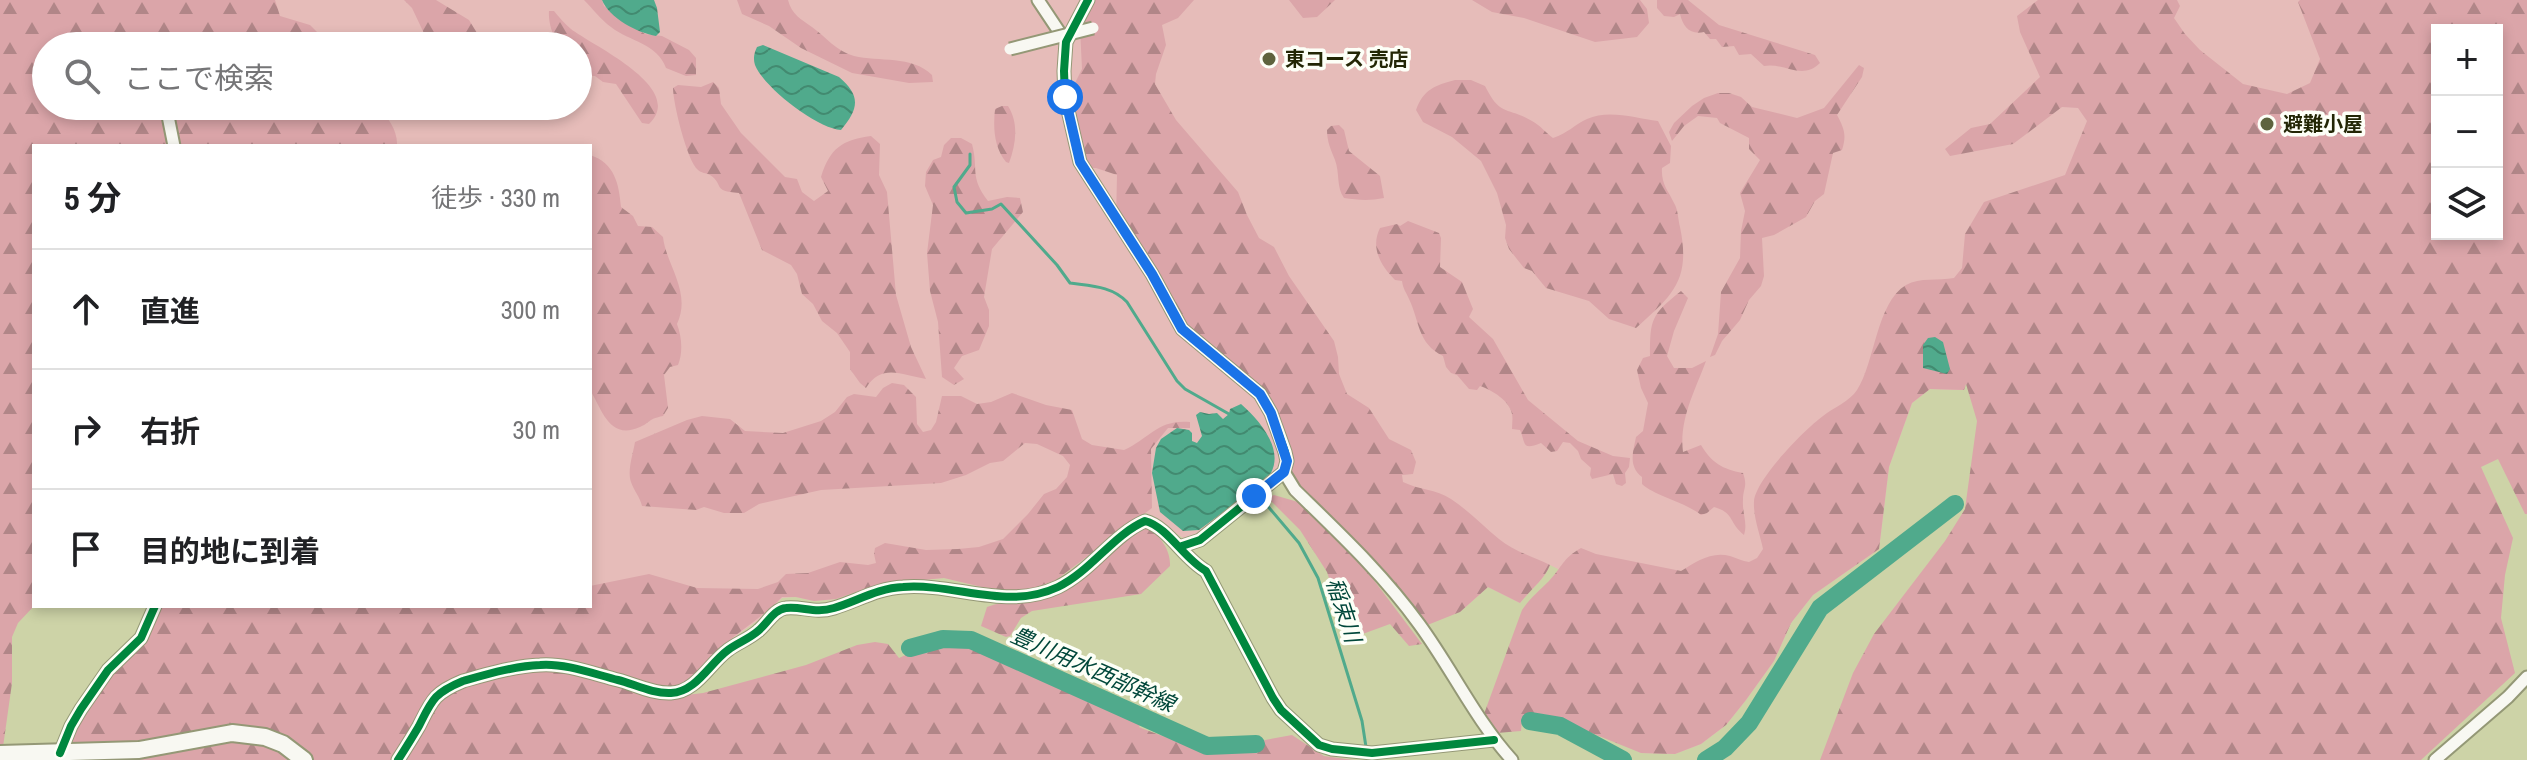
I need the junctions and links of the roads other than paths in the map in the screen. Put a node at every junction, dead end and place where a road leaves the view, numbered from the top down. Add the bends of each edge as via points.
1 (1038, 0) edge
2 (1088, 0) edge
3 (1093, 28) dead end
4 (1066, 42) junction
5 (1010, 49) dead end
6 (169, 120) edge
7 (174, 144) edge
8 (1284, 472) junction
9 (1179, 547) junction
10 (154, 608) edge
11 (2527, 677) edge
12 (1494, 740) junction
13 (60, 753) junction
14 (0, 754) edge
15 (304, 760) edge
16 (398, 760) edge
17 (1512, 760) edge
18 (2435, 760) edge

1 - 4 street
2 - 4 street
3 - 5 street, bridge
4 - 8 street via 1065,97 1080,162 1182,329 1260,394 1285,452
6 - 7 street
8 - 9 street via 1200,540
8 - 12 street via 1295,490 1393,589
9 - 12 street via 1211,578 1281,710 1319,745 1372,753
9 - 16 street via 1145,521 1060,586 1036,595 997,597 943,587 901,587 814,612 786,608 683,691 656,692 542,664 483,675 451,686 428,704
10 - 13 street via 141,638 108,670 81,709
11 - 18 street
12 - 17 street
13 - 14 main road
13 - 15 main road via 160,748 232,733 265,737

